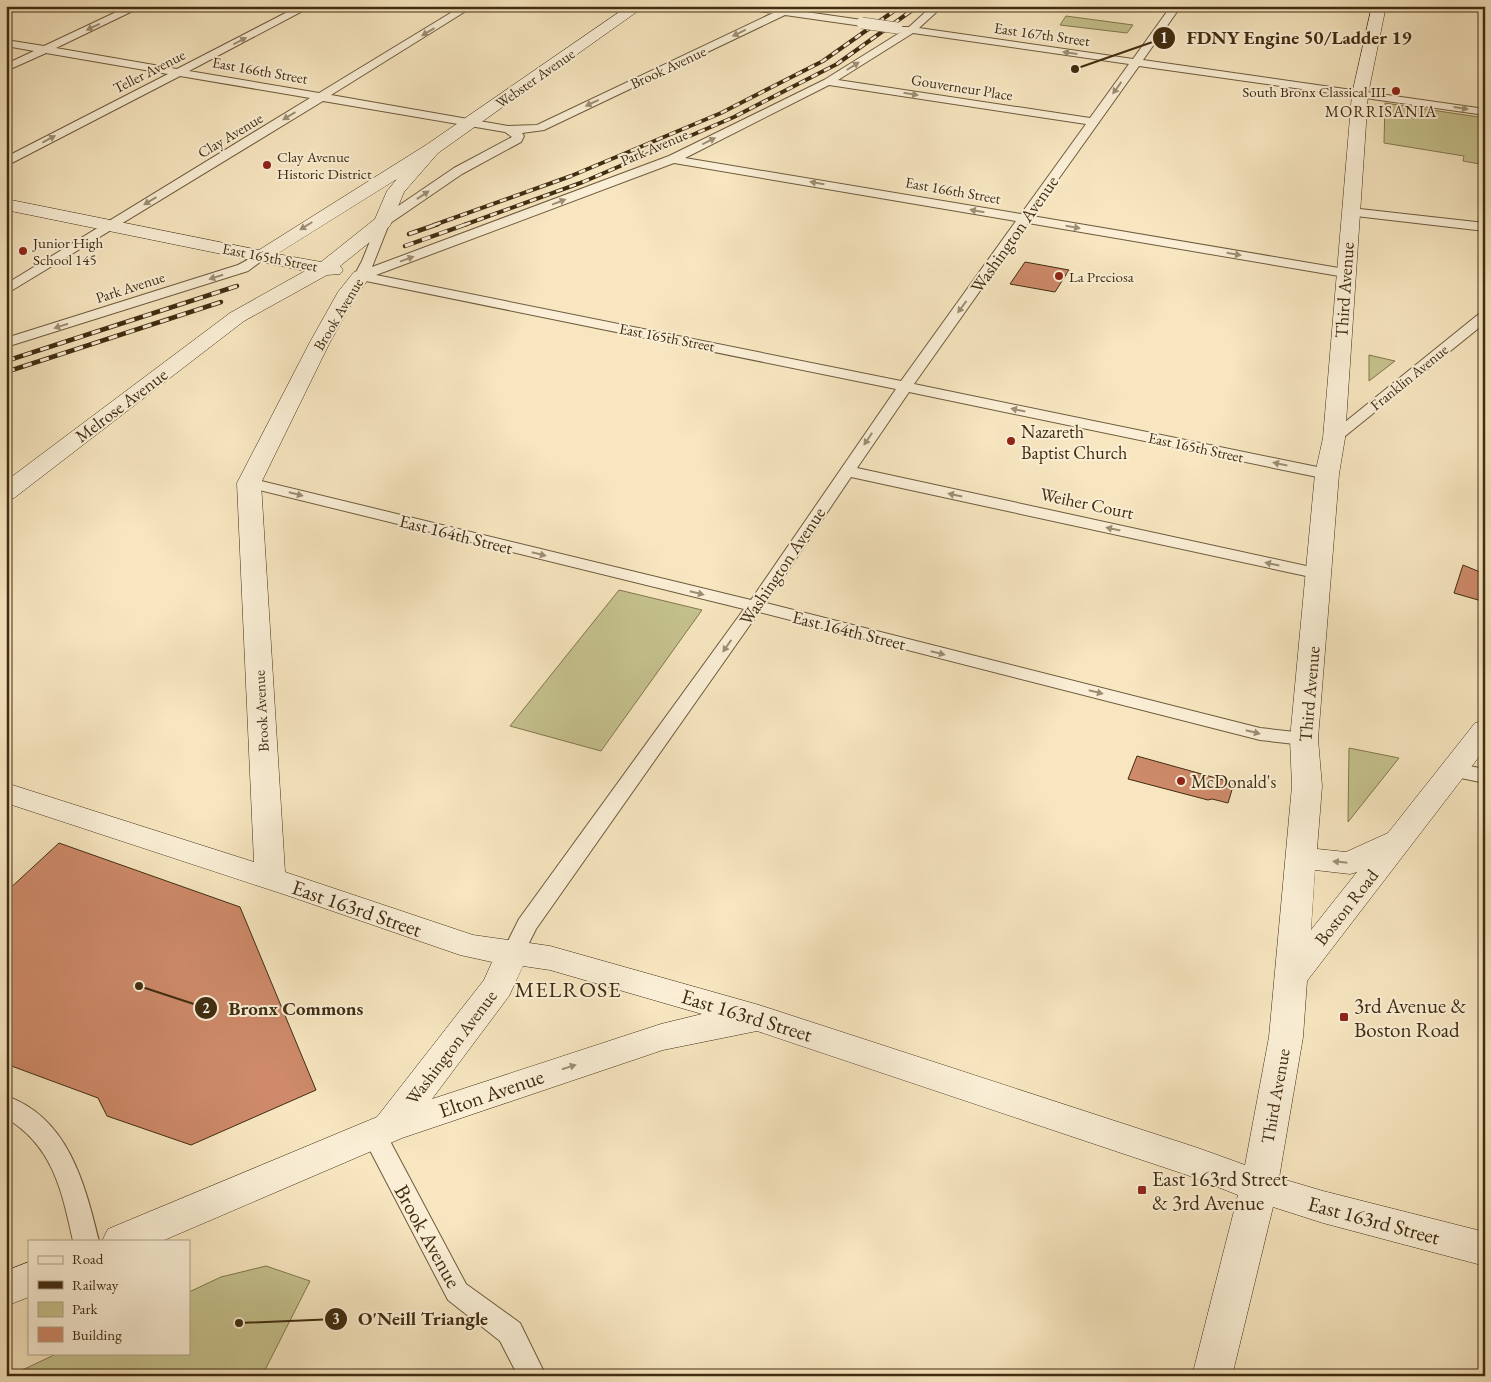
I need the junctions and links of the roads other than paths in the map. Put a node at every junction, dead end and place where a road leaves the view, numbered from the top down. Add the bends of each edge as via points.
1 (138, 6) edge
2 (307, 6) edge
3 (469, 6) edge
4 (638, 6) edge
5 (743, 6) edge
6 (938, 6) edge
7 (1176, 6) edge
8 (1379, 6) edge
9 (787, 9) edge
10 (897, 28) joint
11 (911, 30) junction
12 (6, 43) edge
13 (45, 50) junction
14 (1135, 62) junction
15 (6, 68) edge
16 (179, 72) junction
17 (828, 82) junction
18 (1360, 94) junction
19 (321, 97) junction
20 (1485, 112) edge
21 (470, 122) junction
22 (1092, 122) junction
23 (508, 129) junction
24 (432, 148) junction
25 (673, 159) junction
26 (6, 162) edge
27 (363, 191) junction
28 (6, 204) edge
29 (1351, 212) junction
30 (1025, 219) junction
31 (383, 222) junction
32 (111, 225) junction
33 (1485, 228) edge
34 (260, 256) junction
35 (291, 261) junction
36 (325, 268) junction
37 (1345, 273) junction
38 (361, 276) junction
39 (6, 290) edge
40 (1485, 316) edge
41 (236, 317) junction
42 (6, 343) edge
43 (905, 386) junction
44 (1334, 438) junction
45 (847, 471) junction
46 (1327, 474) junction
47 (249, 483) junction
48 (6, 492) edge
49 (1320, 574) junction
50 (755, 606) junction
51 (1485, 730) edge
52 (1304, 739) junction
53 (1453, 770) junction
54 (1485, 776) edge
55 (6, 793) edge
56 (1400, 838) junction
57 (1300, 858) junction
58 (270, 879) junction
59 (513, 953) junction
60 (1292, 977) junction
61 (759, 1018) junction
62 (6, 1106) edge
63 (382, 1130) junction
64 (1259, 1187) junction
65 (86, 1240) edge
66 (123, 1240) edge
67 (1485, 1249) edge
68 (28, 1280) edge
69 (6, 1289) edge
70 (532, 1376) edge
71 (1212, 1376) edge

1 -> 13 street
16 -> 2 street, Teller Avenue
3 -> 19 street, Clay Avenue
4 - 21 main road, Webster Avenue
5 - 9 street, East 167th Street
6 - 11 street, Park Avenue
7 - 14 street, Washington Avenue
8 - 18 main road, Third Avenue
9 - 10 street, East 167th Street, bridge
9 -> 23 street, Brook Avenue via 540,128
10 - 11 street, East 167th Street
14 -> 11 street, East 167th Street
17 -> 11 street, Park Avenue
12 - 13 street, East 166th Street
13 - 15 street
13 - 16 street, East 166th Street
14 - 18 street, East 167th Street
14 -> 22 street, Washington Avenue
16 - 19 street, East 166th Street
26 -> 16 street, Teller Avenue
17 -> 22 street, Gouverneur Place
25 -> 17 street, Park Avenue
18 -> 20 street, East 167th Street
18 - 29 main road, Third Avenue
19 - 21 street, East 166th Street
19 -> 32 street, Clay Avenue
21 - 23 street, East 166th Street
21 - 24 main road, Webster Avenue
22 - 30 street, Washington Avenue
31 -> 23 street via 458,171 517,140 518,136
24 - 27 main road, Webster Avenue
24 - 31 main road, Webster Avenue via 396,191
30 -> 25 street, East 166th Street
38 -> 25 street, Park Avenue
27 -> 34 main road, Webster Avenue
27 - 35 main road, Webster Avenue via 304,254
28 - 32 main road, East 165th Street
29 - 33 street
29 - 37 main road, Third Avenue
30 -> 37 street, East 166th Street
30 -> 43 street, Washington Avenue
31 - 36 main road, Webster Avenue
31 - 38 street, Brook Avenue
32 - 34 main road, East 165th Street
32 - 39 street, Clay Avenue
34 - 35 main road, East 165th Street
34 -> 42 street, Park Avenue via 243,268
35 - 36 main road, East 165th Street
35 - 41 main road, Melrose Avenue
36 - 38 main road, East 165th Street
36 - 41 main road, Melrose Avenue
37 - 44 main road, Third Avenue
38 - 41 main road
38 - 43 street, East 165th Street
38 - 47 main road, Brook Avenue via 348,292 320,342
40 - 44 street, Franklin Avenue
41 - 48 main road, Melrose Avenue
43 -> 45 street, Washington Avenue
46 -> 43 street, East 165th Street
44 - 46 main road, Third Avenue
49 -> 45 street, Weiher Court
45 - 50 street, Washington Avenue
46 - 49 main road, Third Avenue
47 -> 50 street, East 164th Street
47 - 58 main road, Brook Avenue
49 - 52 main road, Third Avenue
50 -> 52 street, East 164th Street via 1260,734
50 -> 59 street, Washington Avenue via 527,925
51 - 53 main road, Boston Road
52 - 57 main road, Third Avenue via 1307,786
53 - 54 street
53 - 56 main road, Boston Road
55 - 58 main road, East 163rd Street
56 -> 57 main road, Boston Road via 1350,863
56 - 60 main road, Boston Road
57 - 60 main road, Third Avenue
58 - 59 main road, East 163rd Street via 470,947
59 - 61 main road, East 163rd Street via 550,958
59 - 63 main road, Washington Avenue via 496,987
60 - 64 main road, Third Avenue via 1286,1036
63 -> 61 main road, Elton Avenue via 661,1037
61 - 64 main road, East 163rd Street via 1170,1154
62 - 65 street via 28,1118 53,1144 80,1211
63 - 66 main road, Elton Avenue
63 - 70 street, Brook Avenue via 457,1292 510,1332
64 - 67 main road, East 163rd Street
64 - 71 main road, Third Avenue
68 - 69 main road

